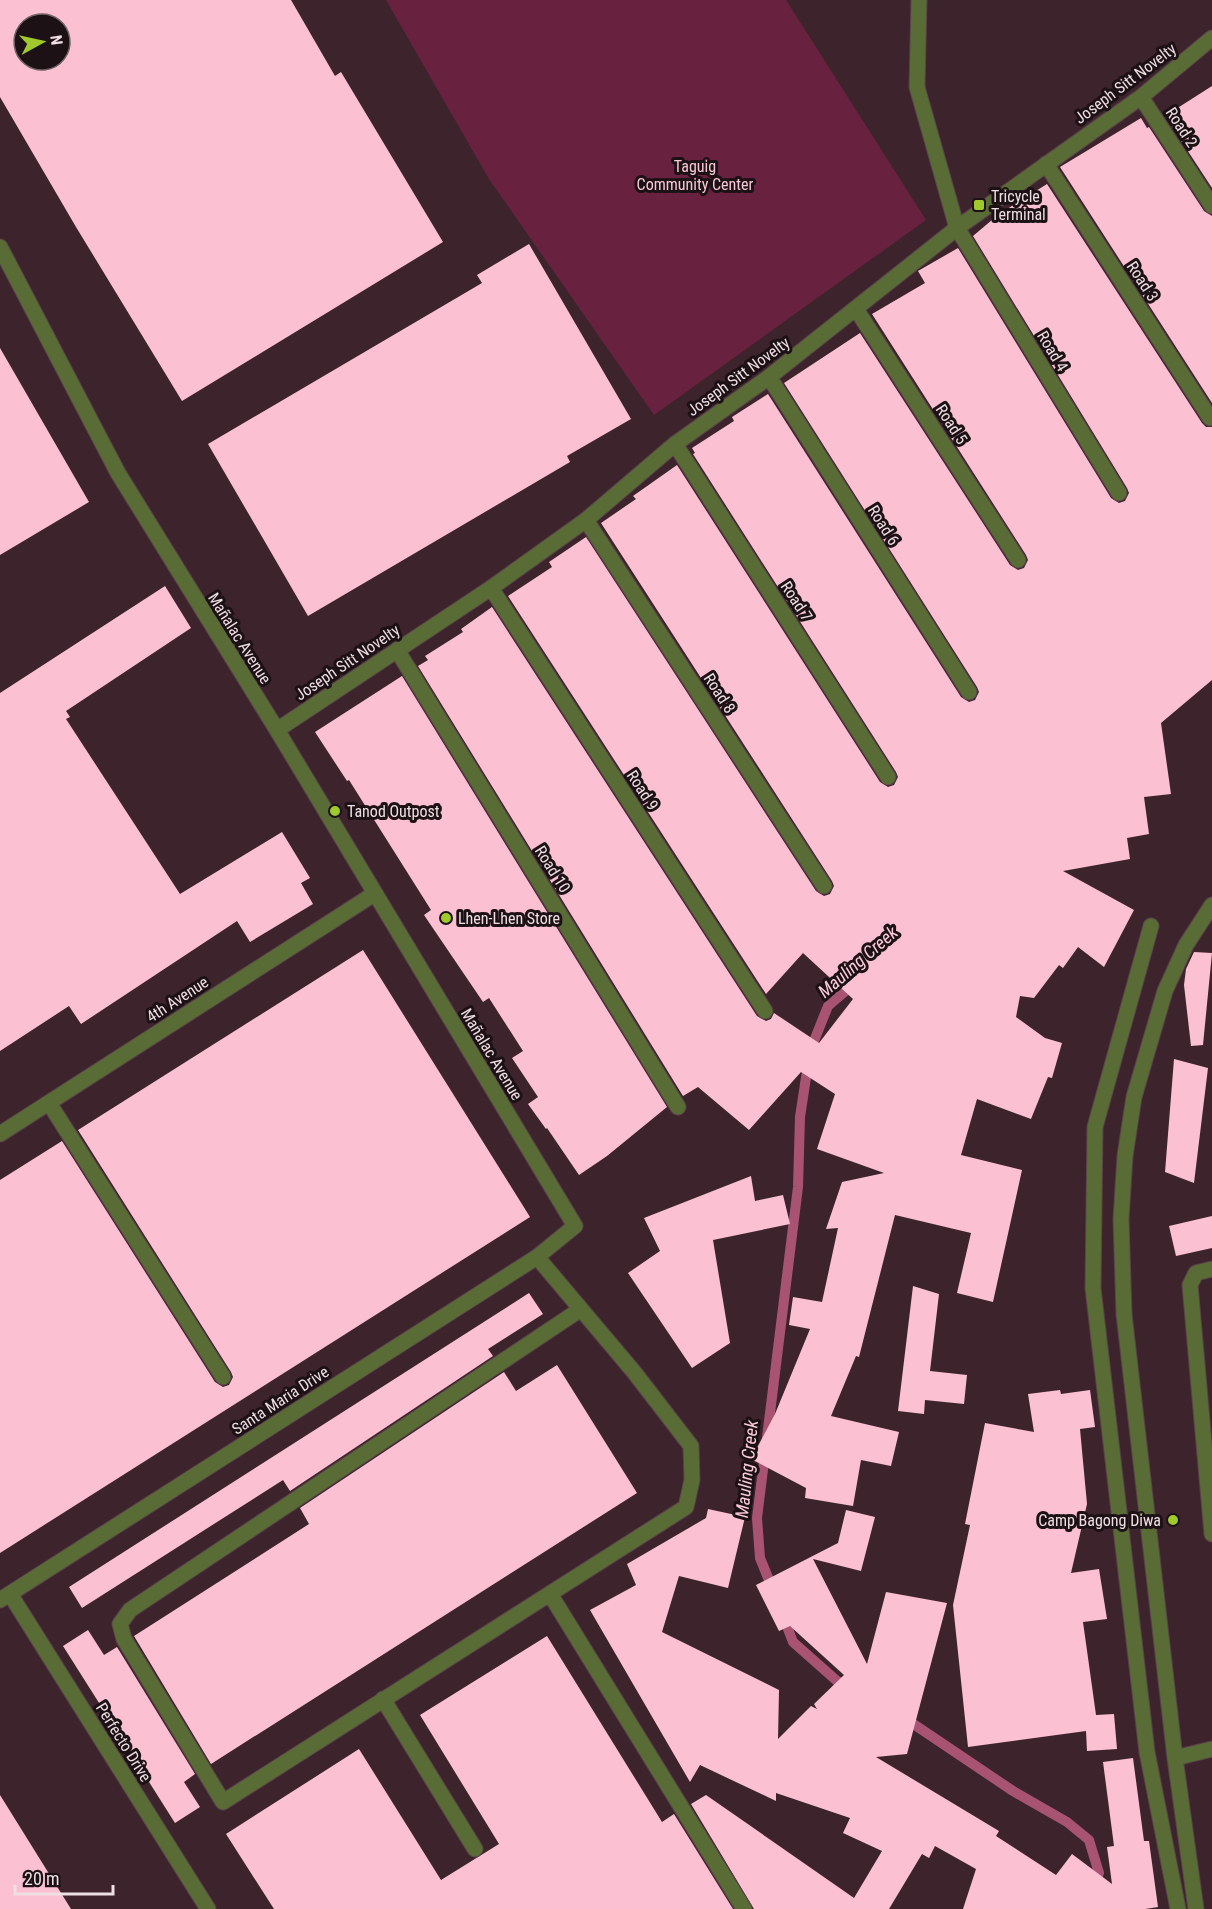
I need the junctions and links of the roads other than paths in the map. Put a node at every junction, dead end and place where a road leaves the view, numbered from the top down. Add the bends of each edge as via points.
1 (919, 0) edge
2 (1212, 38) edge
3 (1141, 97) junction
4 (1046, 164) junction
5 (1212, 206) edge
6 (957, 228) junction
7 (0, 247) edge
8 (856, 309) junction
9 (769, 377) junction
10 (1210, 418) dead end
11 (675, 444) junction
12 (1119, 493) dead end
13 (586, 520) junction
14 (1018, 560) dead end
15 (491, 588) junction
16 (397, 650) junction
17 (969, 692) dead end
18 (277, 730) junction
19 (888, 777) dead end
20 (824, 886) dead end
21 (374, 894) junction
22 (1212, 905) edge
23 (1151, 926) dead end
24 (765, 1011) dead end
25 (49, 1102) junction
26 (678, 1107) dead end
27 (0, 1134) edge
28 (575, 1226) joint
29 (537, 1257) junction
30 (1212, 1269) edge
31 (582, 1309) junction
32 (223, 1377) dead end
33 (1212, 1534) edge
34 (549, 1594) junction
35 (5, 1597) edge
36 (383, 1699) junction
37 (1212, 1749) edge
38 (1175, 1758) junction
39 (476, 1849) dead end
40 (207, 1909) edge
41 (744, 1909) edge
42 (1178, 1909) edge
43 (1196, 1909) edge

1 - 6 street, Road 4 via 917,87
2 - 3 street, Joseph Sitt Novelty
3 - 4 street, Joseph Sitt Novelty
3 - 5 street, Road 2
4 - 6 street, Joseph Sitt Novelty
4 - 10 street, Road 3
6 - 8 street, Joseph Sitt Novelty
6 - 12 street, Road 4
7 - 18 street, Mañalac Avenue via 118,473
8 - 9 street, Joseph Sitt Novelty
8 - 14 street, Road 5
9 - 11 street, Joseph Sitt Novelty
9 - 17 street, Road 6
11 - 13 street, Joseph Sitt Novelty
11 - 19 street, Road 7
13 - 15 street, Joseph Sitt Novelty
13 - 20 street, Road 8
15 - 16 street, Joseph Sitt Novelty
15 - 24 street, Road 9
16 - 18 street, Joseph Sitt Novelty
16 - 26 street, Road 10
18 - 21 street, Mañalac Avenue
21 - 25 street, 4th Avenue
21 - 28 street, Mañalac Avenue
22 - 38 street via 1186,945 1162,1002 1134,1097 1121,1219 1124,1314
23 - 42 street via 1095,1127 1093,1288 1146,1752
25 - 27 street, 4th Avenue
25 - 32 street
28 - 29 street, Santa Maria Drive
29 - 31 street
29 - 35 street, Santa Maria Drive
30 - 33 street via 1196,1273 1190,1285
31 - 34 street via 691,1446 692,1479 686,1507
31 - 36 street via 130,1610 120,1624 124,1639 223,1802
34 - 36 street
34 - 41 street
35 - 40 street, Perfecto Drive
36 - 39 street
37 - 38 street
38 - 43 street

